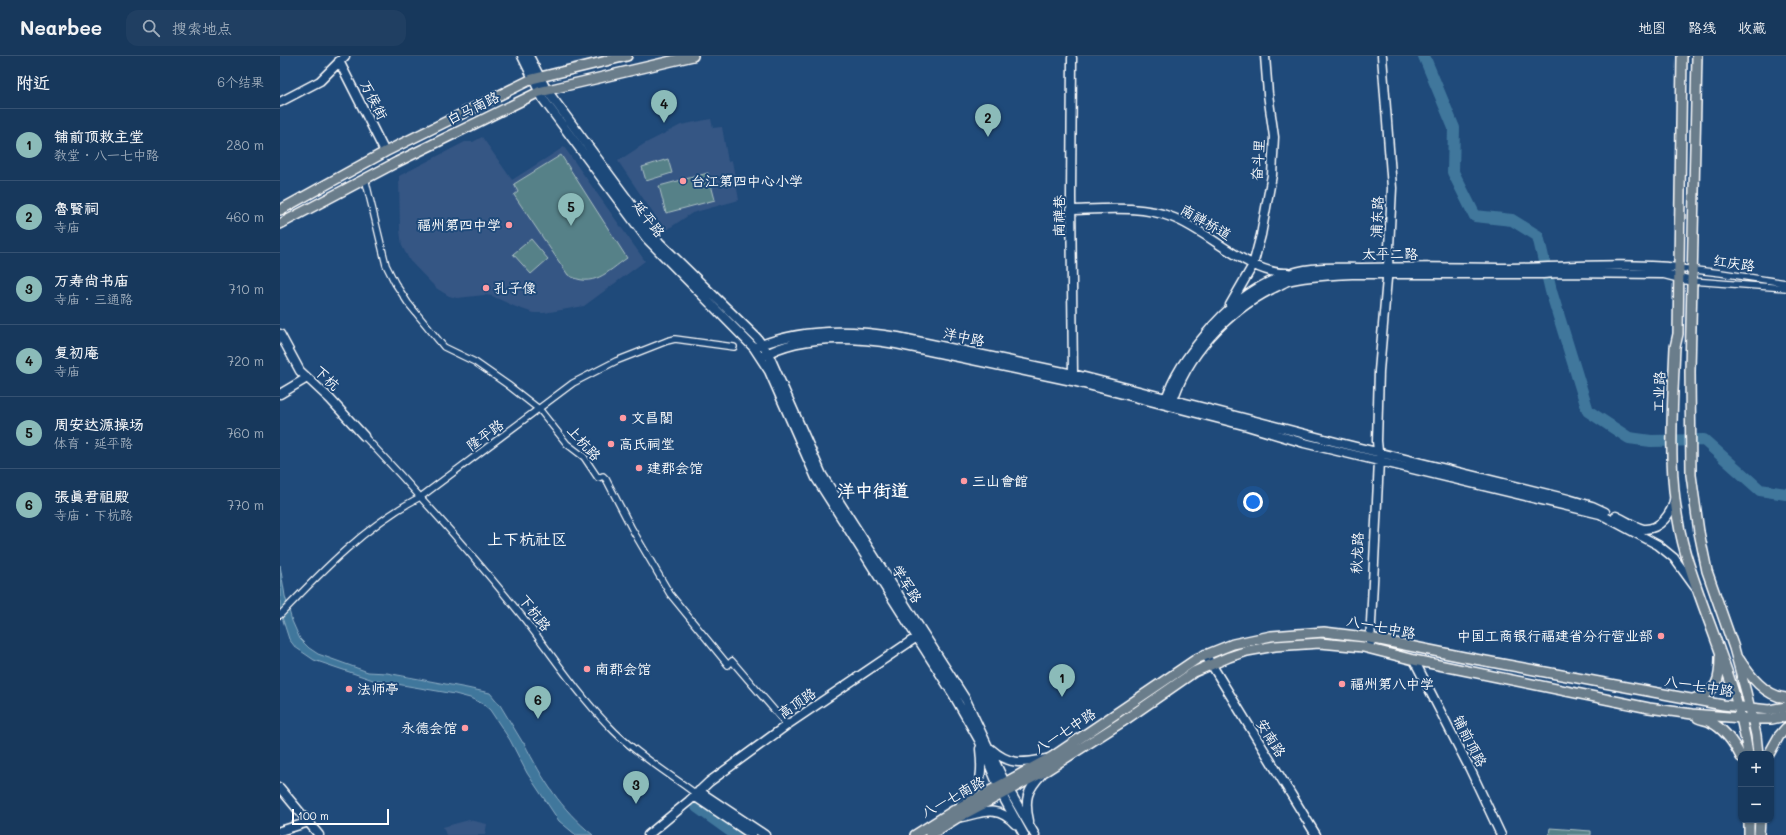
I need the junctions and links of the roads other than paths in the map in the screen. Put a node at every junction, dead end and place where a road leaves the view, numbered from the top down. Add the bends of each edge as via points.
1 (522, 56) edge
2 (529, 56) edge
3 (627, 56) edge
4 (693, 56) edge
5 (1266, 56) edge
6 (1382, 56) edge
7 (1682, 56) edge
8 (1697, 56) edge
9 (342, 58) edge
10 (1072, 58) dead end
11 (536, 78) junction
12 (543, 90) junction
13 (280, 102) edge
14 (385, 152) junction
15 (365, 178) junction
16 (280, 210) edge
17 (1071, 210) junction
18 (280, 224) edge
19 (1253, 265) junction
20 (1692, 269) junction
21 (1387, 271) junction
22 (1540, 271) junction
23 (1293, 273) junction
24 (1678, 273) junction
25 (1692, 281) junction
26 (1786, 283) edge
27 (1786, 288) edge
28 (1225, 312) junction
29 (280, 334) edge
30 (763, 345) junction
31 (734, 347) dead end
32 (754, 348) junction
33 (764, 355) junction
34 (1073, 374) junction
35 (307, 378) junction
36 (280, 394) edge
37 (1169, 402) junction
38 (540, 410) junction
39 (364, 436) joint
40 (1377, 457) junction
41 (1675, 494) junction
42 (422, 496) junction
43 (1700, 594) junction
44 (280, 615) edge
45 (917, 636) junction
46 (1367, 637) junction
47 (1366, 647) junction
48 (1734, 648) junction
49 (1720, 649) junction
50 (1206, 654) junction
51 (1414, 660) junction
52 (1210, 664) junction
53 (1786, 698) edge
54 (1692, 699) junction
55 (1738, 706) junction
56 (1786, 706) edge
57 (1750, 708) junction
58 (1692, 714) junction
59 (1786, 716) edge
60 (1741, 718) junction
61 (1753, 719) junction
62 (787, 725) junction
63 (1786, 728) edge
64 (979, 740) junction
65 (990, 748) junction
66 (1747, 751) edge
67 (1758, 751) edge
68 (1771, 751) edge
69 (1738, 753) edge
70 (1052, 757) junction
71 (1047, 770) junction
72 (280, 788) edge
73 (1004, 789) junction
74 (696, 794) junction
75 (955, 815) junction
76 (309, 822) junction
77 (1749, 823) edge
78 (1760, 823) edge
79 (280, 831) edge
80 (1033, 833) edge
81 (319, 835) edge
82 (648, 835) edge
83 (752, 835) edge
84 (765, 835) edge
85 (914, 835) edge
86 (930, 835) edge
87 (1024, 835) edge
88 (1316, 835) edge
89 (1501, 835) edge
90 (1749, 835) edge
91 (1759, 835) edge

1 - 11 street
2 - 11 street
3 - 11 main road
4 - 12 main road, 白马南路
5 - 19 street, 奋斗里 via 1274,159 1266,210
6 - 21 street, 浦东路 via 1392,176
7 - 24 main road, 工业路
8 - 20 main road
9 - 13 street via 320,81
9 - 14 street, 万侯街
10 - 17 street, 南禅巷
11 - 12 street
11 - 14 main road
12 - 15 main road, 白马南路
12 - 30 street, 延平路 via 659,242
12 - 32 street, 延平路 via 654,248
14 - 16 main road
15 - 18 main road, 白马南路
15 - 38 street, 上杭路 via 386,265 408,303 444,347 474,362
17 - 19 street, 南禅桥道 via 1130,209 1163,214 1189,225
17 - 34 street, 南禅巷
19 - 23 street, 南禅桥道 via 1274,272
19 - 28 street, 奋斗里
20 - 24 street, 红庆路
20 - 25 main road
20 - 26 street, 红庆路
21 - 22 street, 太平二路
21 - 23 street, 太平二路 via 1320,268
21 - 37 street, 太平二路 via 1288,281 1262,294 1234,314 1211,338 1188,368
21 - 40 street, 浦东路 via 1380,355
22 - 24 street, 太平二路
22 - 24 street, 太平二路 via 1567,266
23 - 28 street, 太平二路 via 1255,289
24 - 25 street
24 - 41 main road, 工业路 via 1678,334 1674,347 1671,436
25 - 27 street, 红庆路
25 - 48 main road via 1689,451 1691,475 1707,571
28 - 37 street, 太平二路 via 1184,362 1174,379
29 - 35 street, 下杭 via 295,363
30 - 32 street, 洋中路
30 - 33 street, 学军路
30 - 34 street, 洋中路 via 796,336 843,331 909,339
31 - 38 street, 隆平路 via 667,340 578,380
32 - 33 street, 学军路
33 - 37 street, 洋中路 via 790,345 816,341 884,342
33 - 45 street, 学军路 via 769,372 816,478
33 - 65 street, 学军路 via 822,475 966,700
34 - 37 street, 洋中路
35 - 36 street
35 - 39 street, 下杭
37 - 40 street
38 - 42 street, 隆平路
38 - 62 street, 上杭路 via 567,444 584,457 598,478 606,478 662,581 689,618 728,665 732,661
39 - 42 street, 下杭路
40 - 41 street via 1592,506 1645,529 1660,524 1668,515 1673,507
40 - 43 street via 1600,514 1658,544 1674,558
40 - 46 street, 秋龙路
41 - 43 main road, 工业路 via 1686,554
42 - 44 street, 隆平路 via 397,509 342,553
42 - 74 street, 下杭路 via 608,725
43 - 49 main road, 工业路
45 - 62 street, 高顶路
45 - 64 street, 学军路
46 - 47 street, 秋龙路
46 - 50 main road, 八一七中路 via 1324,632 1286,634 1247,640
46 - 54 main road, 八一七中路
47 - 51 main road, 八一七中路
47 - 52 main road, 八一七中路 via 1320,643 1275,646 1248,651
48 - 53 main road via 1760,685 1776,696
48 - 57 main road
49 - 54 main road via 1720,672 1715,687 1704,695
49 - 55 main road, 工业路
50 - 52 street, 安南路
50 - 70 main road, 八一七中路
51 - 58 main road, 八一七中路 via 1649,708
51 - 89 street, 铺前顶路
52 - 71 main road, 八一七中路 via 1194,672
52 - 88 street, 安南路
54 - 55 main road, 八一七中路
55 - 57 main road, 八一七中路
55 - 60 main road, 工业路
56 - 57 main road, 八一七中路 via 1769,710
57 - 61 main road
58 - 60 main road, 八一七中路
58 - 69 main road via 1720,728
59 - 61 main road, 八一七中路
60 - 61 main road, 八一七中路
60 - 66 main road, 工业路
61 - 67 main road
62 - 74 street, 高顶路
63 - 68 main road
64 - 73 street, 学军路
64 - 75 street via 980,781
65 - 70 street via 1000,757 1011,761 1028,762
65 - 73 street, 学军路
70 - 73 main road, 八一七中路
71 - 73 main road, 八一七中路
71 - 80 street via 1027,795 1026,808
72 - 76 street
73 - 75 main road, 八一七南路
73 - 80 street, 学军路
73 - 87 street, 学军路
74 - 82 street, 高顶路
74 - 83 street, 下杭路
74 - 84 street, 下杭路
75 - 85 main road, 八一七南路
75 - 86 main road, 八一七南路
75 - 87 street via 1000,812 1008,816
76 - 79 street
76 - 81 street
77 - 90 main road
78 - 91 main road

